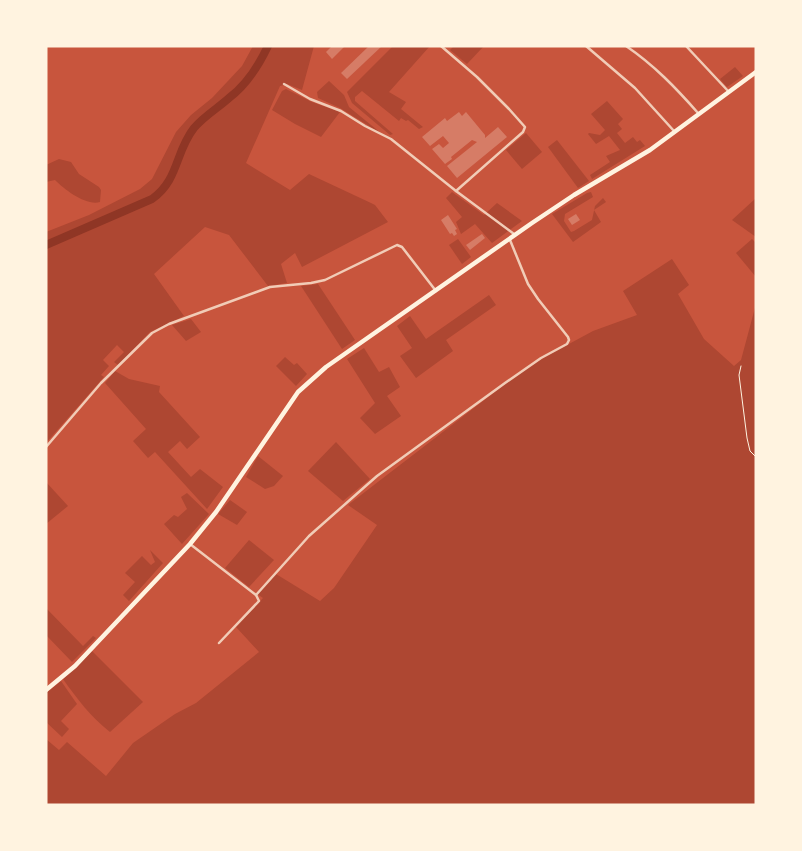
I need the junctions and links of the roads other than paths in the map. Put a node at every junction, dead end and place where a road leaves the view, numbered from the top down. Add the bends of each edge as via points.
1 (441, 46) edge
2 (586, 46) edge
3 (626, 46) edge
4 (686, 46) edge
5 (756, 72) edge
6 (284, 84) dead end
7 (729, 92) junction
8 (699, 114) junction
9 (675, 132) junction
10 (456, 191) junction
11 (515, 235) junction
12 (510, 239) junction
13 (436, 291) junction
14 (46, 447) edge
15 (190, 544) junction
16 (256, 594) junction
17 (219, 643) dead end
18 (46, 690) edge

1 - 10 street via 477,77 525,127
2 - 9 street via 635,88
3 - 8 street via 671,82
4 - 7 street
5 - 7 main road
6 - 10 street via 391,139
7 - 8 main road
8 - 9 main road
9 - 11 main road
10 - 11 street
11 - 12 main road
12 - 13 main road
12 - 16 street via 528,284 568,337 567,344 505,383 377,476 309,536
13 - 14 street via 402,247 397,245 325,280 270,287 170,324 152,333 128,356
13 - 15 main road via 326,367 298,392 216,512
15 - 16 street
15 - 18 main road via 75,666
16 - 17 street via 259,601

